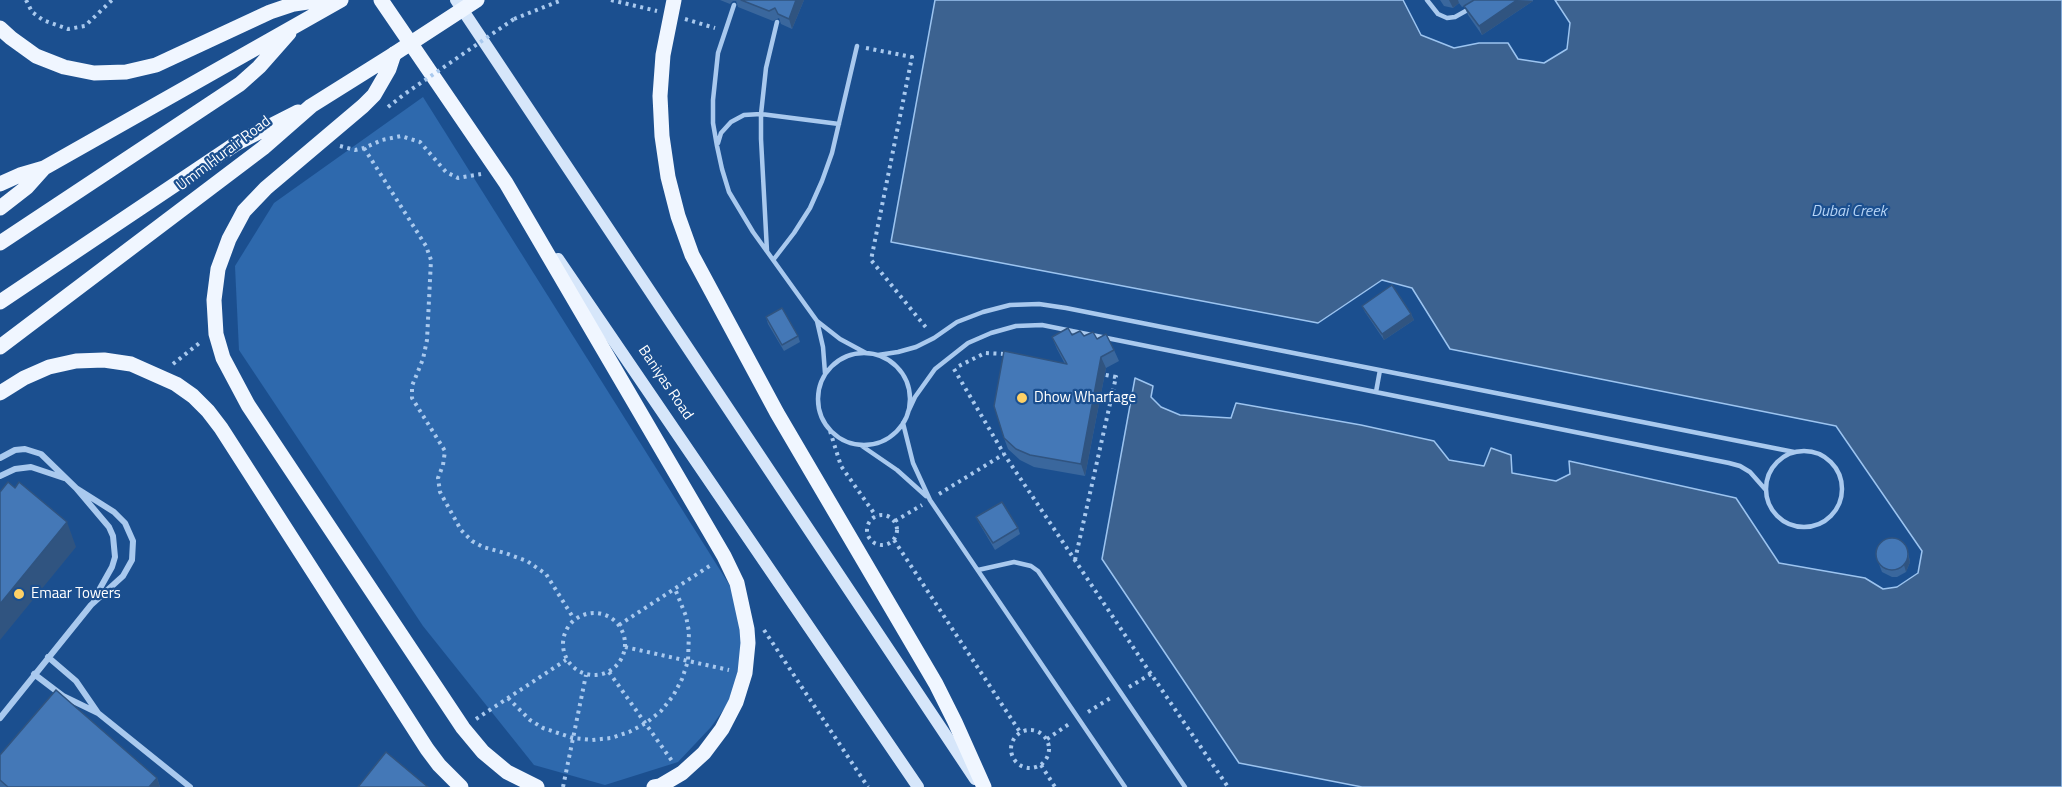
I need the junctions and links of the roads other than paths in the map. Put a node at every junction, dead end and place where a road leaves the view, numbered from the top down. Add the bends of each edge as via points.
1 (321, 0) edge
2 (341, 0) edge
3 (381, 0) edge
4 (456, 0) edge
5 (477, 0) edge
6 (1427, 0) edge
7 (680, 5) edge
8 (734, 5) dead end
9 (1473, 6) edge
10 (777, 22) edge
11 (0, 28) edge
12 (292, 28) junction
13 (857, 46) road end
14 (394, 54) junction
15 (311, 106) junction
16 (761, 114) junction
17 (839, 124) junction
18 (717, 147) junction
19 (44, 168) junction
20 (502, 177) junction
21 (0, 184) edge
22 (0, 208) edge
23 (0, 243) edge
24 (767, 251) junction
25 (774, 259) junction
26 (0, 302) edge
27 (817, 321) junction
28 (0, 347) edge
29 (866, 352) junction
30 (878, 355) junction
31 (1380, 370) junction
32 (825, 373) junction
33 (1376, 392) junction
34 (0, 393) edge
35 (908, 412) junction
36 (903, 423) junction
37 (860, 445) junction
38 (1794, 452) junction
39 (0, 458) edge
40 (0, 476) edge
41 (64, 478) junction
42 (76, 488) junction
43 (1765, 489) junction
44 (930, 500) junction
45 (978, 570) junction
46 (91, 605) junction
47 (48, 657) junction
48 (34, 674) junction
49 (99, 713) junction
50 (0, 718) edge
51 (190, 787) edge
52 (461, 787) edge
53 (537, 787) edge
54 (657, 787) edge
55 (918, 787) edge
56 (982, 787) edge
57 (1125, 787) edge
58 (1185, 787) edge

1 - 11 main road via 270,12 156,65 126,72 94,73 64,67 36,56
2 - 12 main road
3 - 20 main road, Baniyas Road
4 - 56 main road
5 - 14 main road, Umm Hurair Road, bridge
6 - 9 lane via 1446,18
7 - 56 main road via 663,55 660,96 668,177 692,255 777,413 936,684
8 - 18 lane via 714,76
10 - 16 lane
12 - 19 main road
12 - 23 main road via 260,67 233,89
13 - 17 lane
14 - 15 main road, Umm Hurair Road
14 - 53 main road via 374,95 266,188 244,212 218,269 214,300 216,334 223,358 248,405 463,728 507,772
15 - 26 main road via 237,143
15 - 28 main road, Umm Hurair Road via 263,148
16 - 17 lane
16 - 18 lane via 744,115 731,122 721,133
16 - 24 lane
17 - 25 lane via 810,208
18 - 24 lane via 729,192
19 - 21 main road
19 - 22 main road via 27,188
20 - 54 main road via 737,584 747,629 745,673 736,702 704,753 682,773
20 - 55 main road, Baniyas Road
24 - 25 lane
25 - 27 lane
27 - 29 lane
27 - 32 lane
29 - 30 lane
29 - 32 lane via 843,357
30 - 31 lane via 916,347 957,322 983,312 1010,305 1039,304
30 - 35 lane via 889,360 905,377 910,400
31 - 33 lane
31 - 38 lane
32 - 37 lane via 820,382 820,413 830,431
33 - 35 lane via 1042,325 1016,326 991,333 947,359 924,383
33 - 43 lane via 1729,463 1750,472
34 - 52 main road via 49,367 104,360 131,364 193,396 220,428 427,748
35 - 36 lane
36 - 37 lane via 889,438
36 - 44 lane via 913,463
37 - 44 lane via 897,470
38 - 43 lane via 1773,465
38 - 43 lane via 1819,454 1838,471 1842,495 1834,512 1819,524 1794,526 1773,513
39 - 41 street via 15,450 34,450
40 - 41 street via 15,469 31,468
41 - 42 street
42 - 46 street via 109,527 115,547 112,567
42 - 46 street via 119,516 133,541 132,560 123,576
44 - 45 lane
45 - 57 lane
45 - 58 lane via 1014,562 1038,571
46 - 47 street
47 - 48 street
47 - 49 street via 76,681
48 - 49 street via 63,696
48 - 50 street
49 - 51 street

